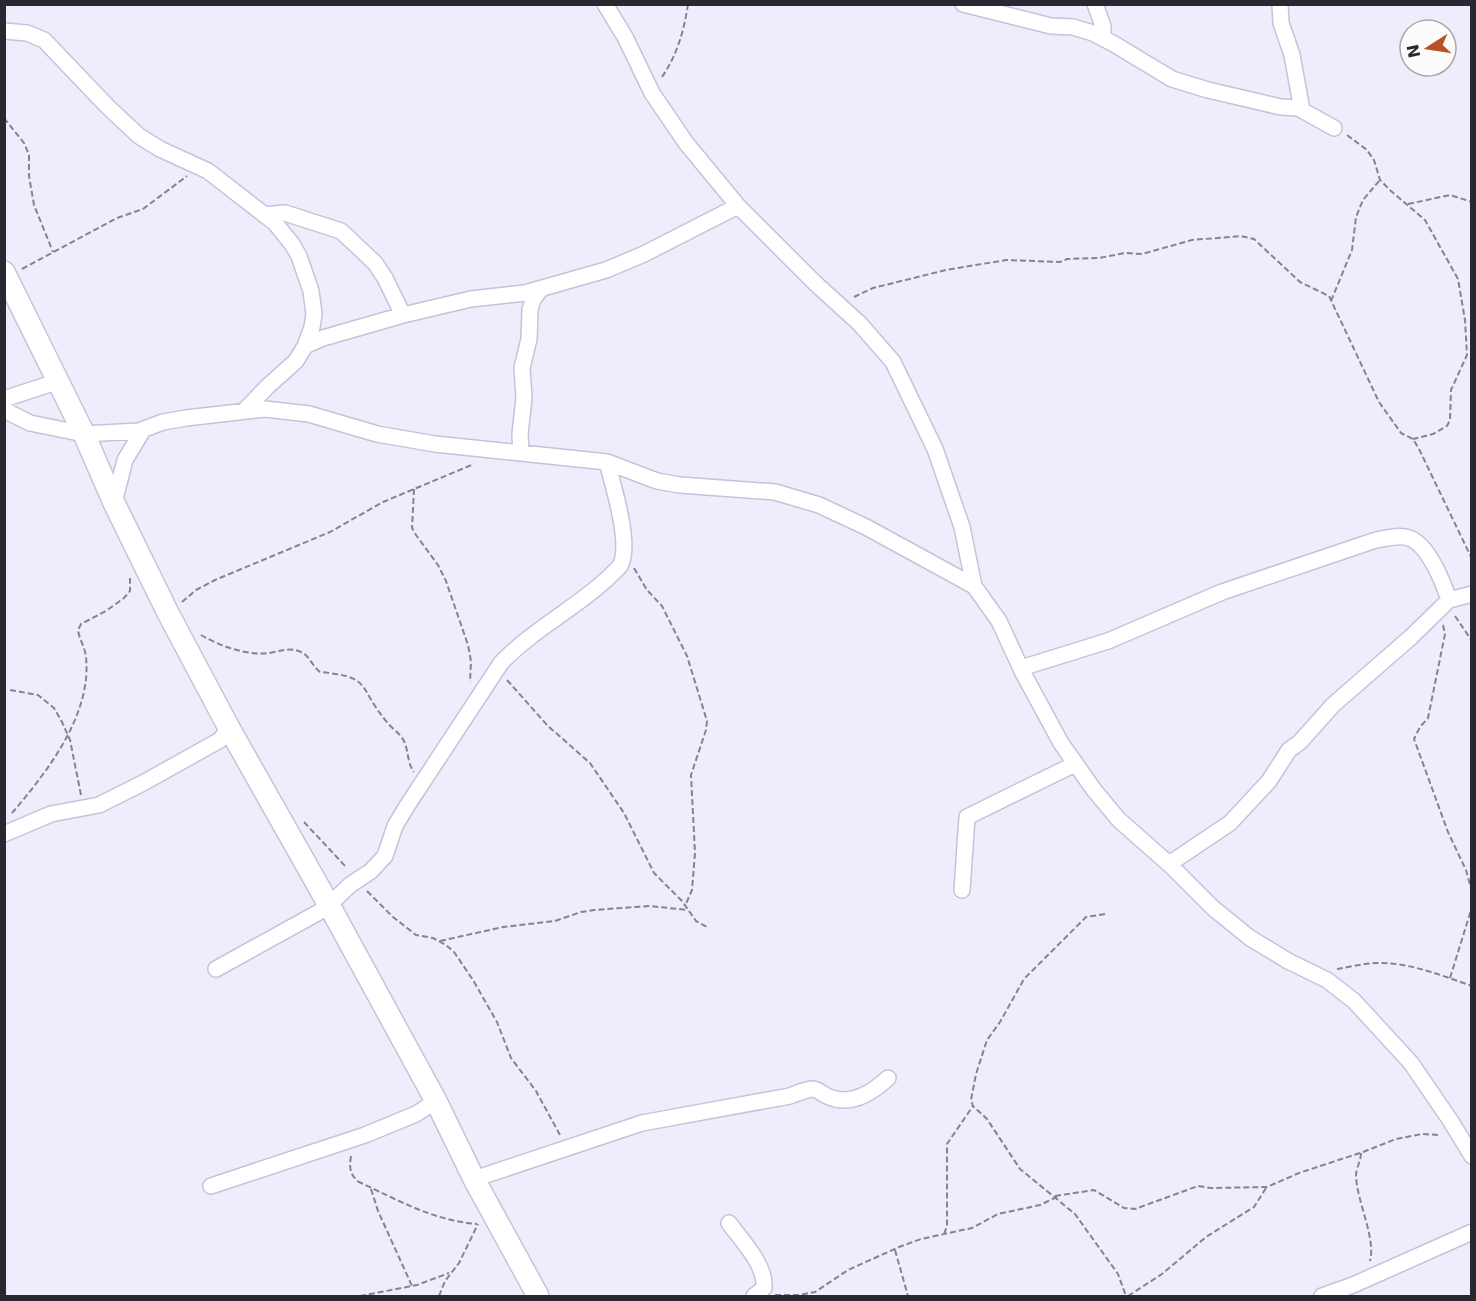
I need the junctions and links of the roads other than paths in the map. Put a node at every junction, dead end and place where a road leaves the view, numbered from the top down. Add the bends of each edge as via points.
1 (605, 4) edge
2 (963, 4) edge
3 (1095, 4) edge
4 (1280, 4) edge
5 (4, 31) edge
6 (1102, 38) junction
7 (1302, 110) junction
8 (1334, 128) road end
9 (738, 206) junction
10 (264, 215) junction
11 (6, 276) edge
12 (542, 288) junction
13 (403, 315) junction
14 (305, 346) junction
15 (58, 381) junction
16 (4, 399) edge
17 (4, 410) edge
18 (244, 411) junction
19 (143, 430) junction
20 (84, 434) junction
21 (521, 453) junction
22 (607, 462) junction
23 (114, 503) junction
24 (974, 586) junction
25 (1472, 594) edge
26 (1444, 604) junction
27 (1021, 668) junction
28 (229, 728) junction
29 (1075, 764) junction
30 (4, 834) edge
31 (1169, 864) junction
32 (962, 890) dead end
33 (329, 906) junction
34 (216, 969) dead end
35 (888, 1078) dead end
36 (436, 1101) junction
37 (1472, 1156) edge
38 (474, 1179) junction
39 (211, 1186) dead end
40 (729, 1223) dead end
41 (1472, 1232) edge
42 (538, 1296) edge
43 (754, 1296) edge
44 (1322, 1296) edge

1 - 9 street via 652,93 686,143
2 - 6 street via 1051,26 1073,27
3 - 6 street via 1103,26
4 - 7 street
5 - 10 street via 27,33 44,40 139,136 223,182
6 - 7 street via 1172,79
7 - 8 street
9 - 12 street via 606,270
9 - 24 street via 860,324 893,362 935,449 962,527
10 - 13 street via 285,213 341,231 375,263
10 - 14 street via 292,244 306,273 314,314
11 - 15 street
12 - 13 street
12 - 21 street via 530,310 522,368
13 - 14 street
14 - 18 street via 296,362
15 - 16 street
15 - 20 street
17 - 20 street via 30,423
18 - 19 street via 163,422
18 - 21 street via 266,409 309,414 377,434
19 - 20 street
19 - 23 street via 125,460
20 - 23 street
21 - 22 street
22 - 24 street via 657,481 753,489 794,497 866,526
22 - 33 street via 623,535 624,559 614,572 511,653 498,668 420,784 395,826 385,856
23 - 28 street
24 - 27 street via 999,621
25 - 26 street
26 - 27 street via 1442,580 1426,553 1415,541 1400,536 1222,592 1108,641
26 - 31 street via 1289,750 1269,781 1230,823
27 - 29 street
28 - 30 street via 220,740 99,805 51,814
28 - 33 street
29 - 31 street via 1119,820
29 - 32 street via 967,817
31 - 37 street via 1250,938 1327,980 1354,1001 1411,1063
33 - 34 street
33 - 36 street
35 - 38 street via 866,1095 848,1100 837,1100 813,1089 642,1123
36 - 38 street
36 - 39 street via 416,1114 355,1138
38 - 42 street
40 - 43 street via 764,1280 764,1288
41 - 44 street

